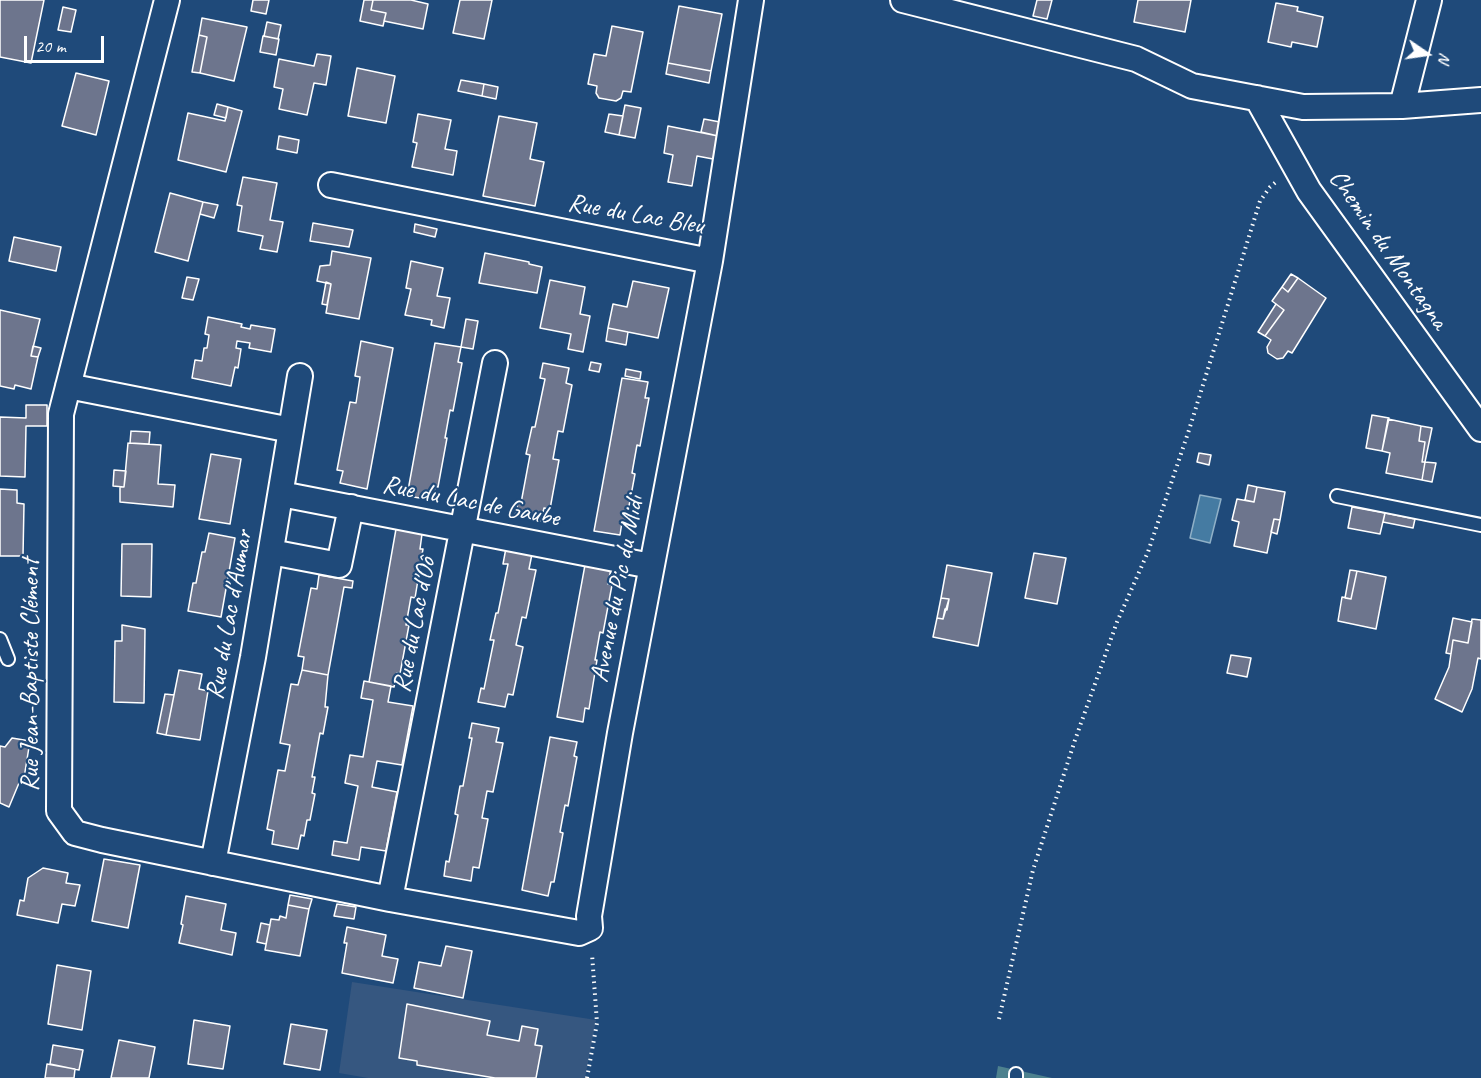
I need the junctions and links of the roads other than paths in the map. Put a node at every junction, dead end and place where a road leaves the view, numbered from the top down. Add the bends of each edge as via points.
1 (167, 0) edge
2 (752, 0) edge
3 (903, 0) edge
4 (1429, 0) edge
5 (1257, 98) junction
6 (1481, 100) edge
7 (1402, 106) junction
8 (331, 185) dead end
9 (710, 261) junction
10 (495, 363) dead end
11 (300, 376) dead end
12 (68, 386) junction
13 (1474, 410) edge
14 (1481, 429) edge
15 (291, 430) junction
16 (280, 494) junction
17 (1337, 496) dead end
18 (351, 507) junction
19 (1481, 525) edge
20 (463, 529) junction
21 (271, 552) junction
22 (651, 566) junction
23 (0, 639) edge
24 (8, 659) dead end
25 (213, 863) junction
26 (390, 899) junction
27 (590, 928) joint

1 - 12 street, Rue Jean-Baptiste Clément
2 - 9 street, Rue du Lac Bleu
3 - 5 street via 1136,59 1192,86
4 - 7 street
5 - 7 street via 1304,107
5 - 13 street, Chemin du Montagna via 1309,191
6 - 7 street
8 - 9 street, Rue du Lac Bleu
9 - 22 street, Avenue du Pic du Midi
10 - 20 street, Rue du Lac d'Oô
11 - 15 street, Rue du Lac d'Aumar
12 - 15 street
12 - 25 street, Rue Jean-Baptiste Clément via 61,414 59,812 75,833
13 - 14 street, Chemin du Montagna
15 - 16 street, Rue du Lac d'Aumar
16 - 18 street, Rue du Lac de Gaube
16 - 21 street, Rue du Lac d'Aumar
17 - 19 lane
18 - 20 street, Rue du Lac de Gaube
18 - 21 street via 339,565
20 - 22 street, Rue du Lac de Gaube
20 - 26 street, Rue du Lac d'Oô
21 - 25 street, Rue du Lac d'Aumar
22 - 27 street, Avenue du Pic du Midi
23 - 24 lane
25 - 26 street, Rue Jean-Baptiste Clément
26 - 27 street, Rue Jean-Baptiste Clément via 579,933

